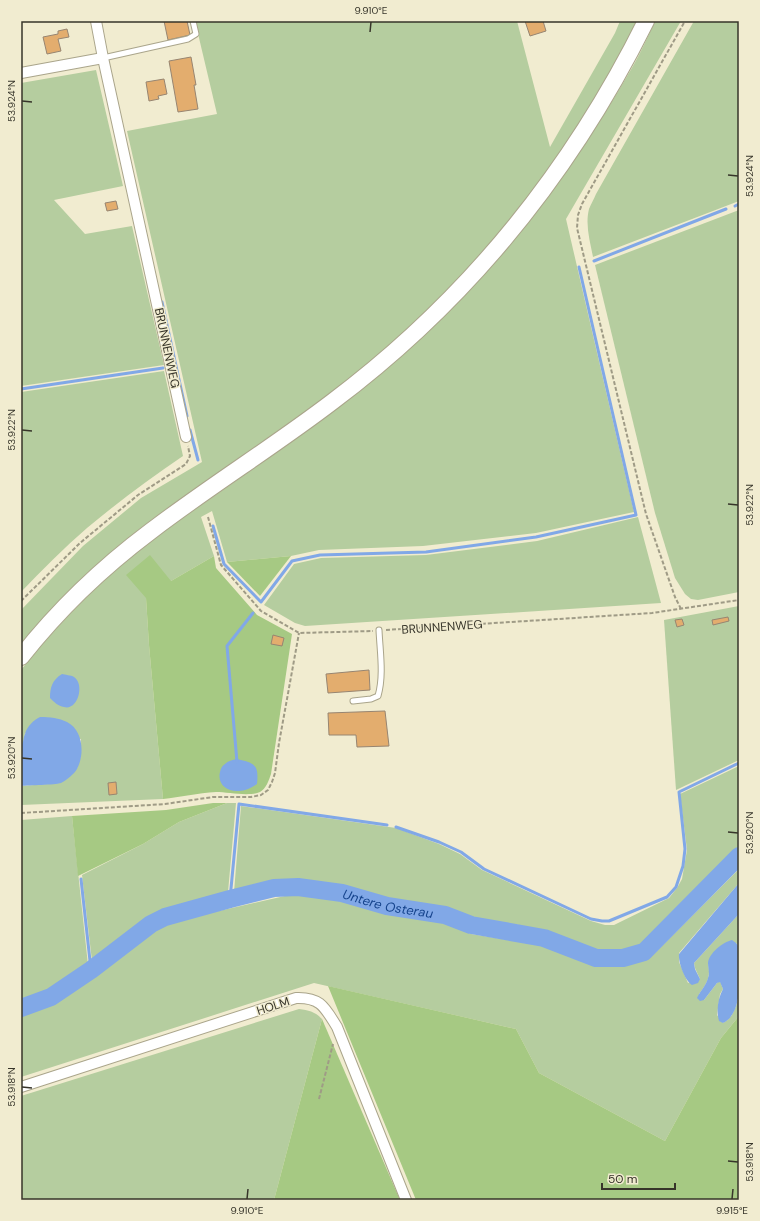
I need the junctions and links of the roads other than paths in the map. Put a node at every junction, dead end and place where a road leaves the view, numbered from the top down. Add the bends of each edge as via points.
1 (96, 21) edge
2 (193, 21) edge
3 (646, 21) edge
4 (103, 58) junction
5 (21, 73) edge
6 (186, 437) road end
7 (379, 630) road end
8 (21, 657) edge
9 (353, 701) dead end
10 (21, 1087) edge
11 (406, 1200) edge

1 - 4 street, BRUNNENWEG
2 - 4 lane via 196,34 188,39
3 - 8 main road via 626,61 569,155 515,228 457,293 374,369 334,401 150,532 106,568 39,634
4 - 5 street
4 - 6 street, BRUNNENWEG
7 - 9 lane via 381,667 378,696
10 - 11 street, HOLM via 296,998 305,998 324,1005 337,1027

